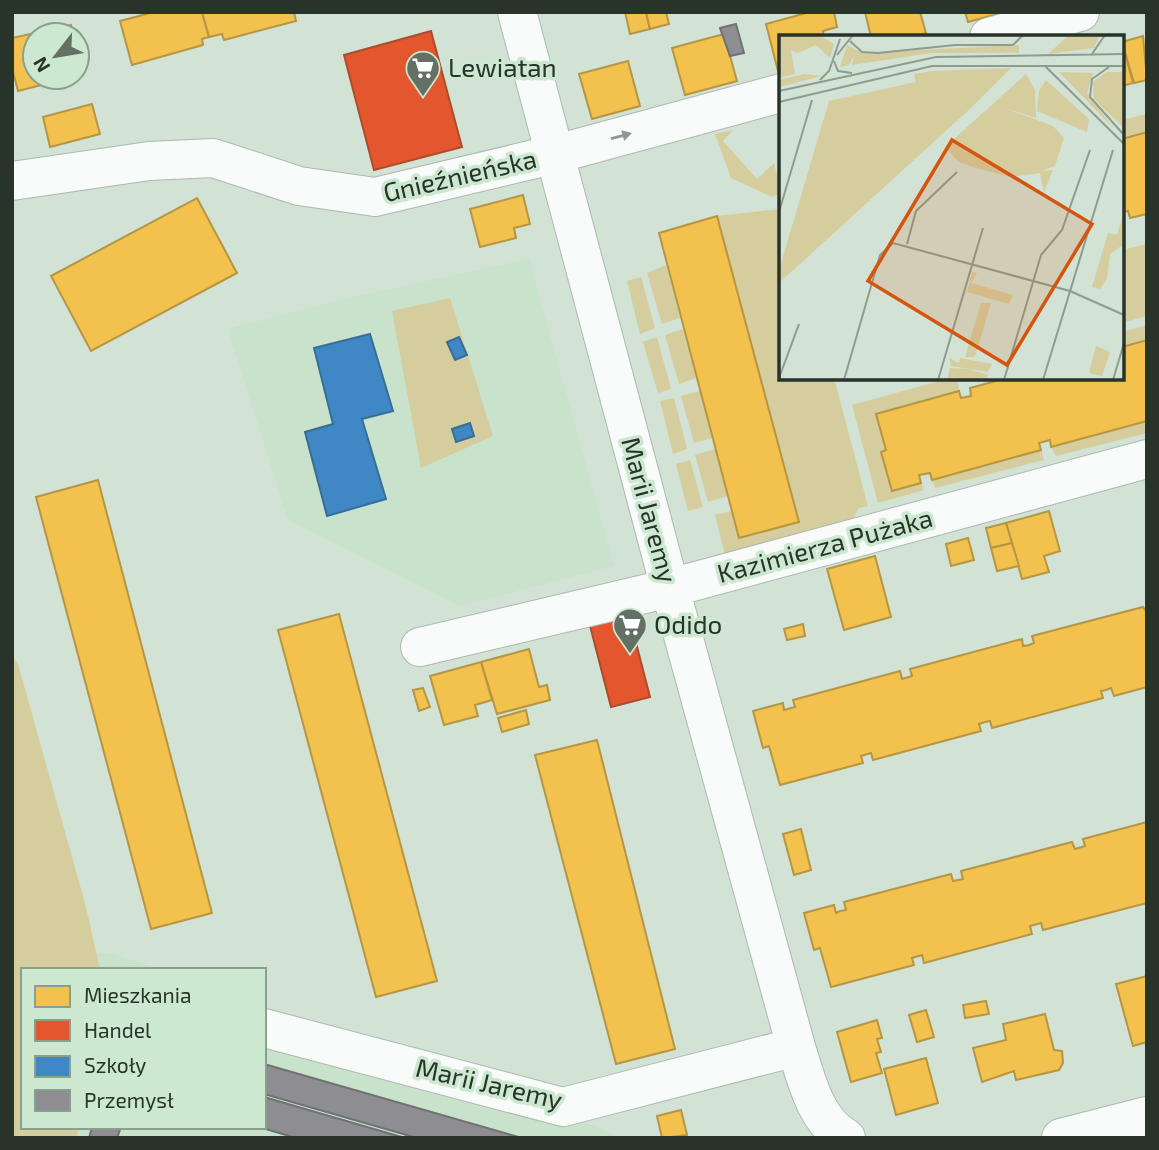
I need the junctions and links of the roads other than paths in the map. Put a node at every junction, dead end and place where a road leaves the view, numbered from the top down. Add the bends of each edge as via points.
1 (517, 12) edge
2 (1080, 12) edge
3 (996, 35) edge
4 (779, 94) edge
5 (556, 154) junction
6 (12, 181) edge
7 (1147, 459) edge
8 (670, 588) junction
9 (420, 647) dead end
10 (266, 1029) edge
11 (796, 1047) junction
12 (1147, 1116) edge
13 (842, 1136) edge
14 (1061, 1138) edge

1 - 5 street, Marii Jaremy
2 - 3 street
5 -> 4 street, Gnieźnieńska
5 - 6 street, Gnieźnieńska via 375,197 299,186 213,158 149,161
5 - 8 street, Marii Jaremy
7 - 8 street, Kazimierza Pużaka
8 - 9 street, Kazimierza Pużaka
8 - 11 street, Marii Jaremy
10 - 11 street, Marii Jaremy via 563,1107
11 - 13 street, Marii Jaremy via 814,1102
12 - 14 street

